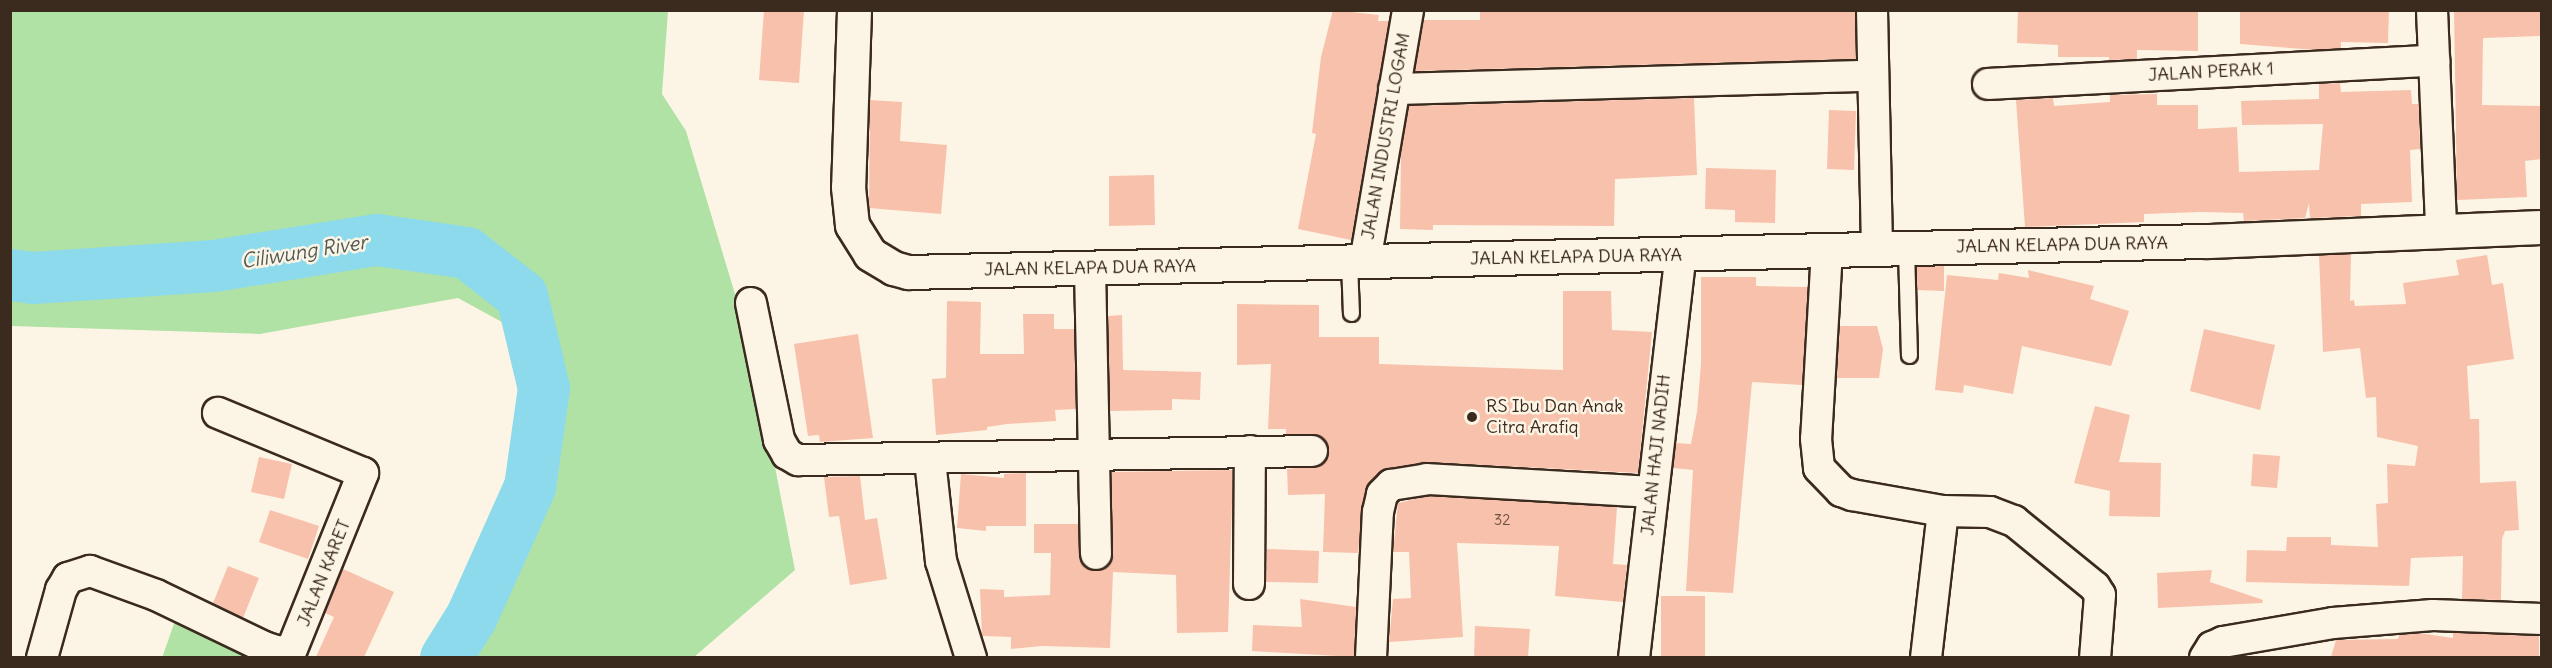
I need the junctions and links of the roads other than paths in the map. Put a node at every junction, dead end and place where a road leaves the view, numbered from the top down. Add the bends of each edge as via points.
1 (854, 10) edge
2 (1408, 10) edge
3 (1872, 10) edge
4 (2432, 10) edge
5 (2434, 61) junction
6 (1872, 76) junction
7 (1988, 84) dead end
8 (1394, 89) junction
9 (2441, 229) junction
10 (2540, 235) edge
11 (1891, 249) junction
12 (1827, 250) junction
13 (1681, 254) junction
14 (1357, 262) junction
15 (1090, 268) junction
16 (751, 303) dead end
17 (1351, 313) dead end
18 (1909, 356) dead end
19 (218, 413) dead end
20 (1312, 451) dead end
21 (1250, 452) junction
22 (1091, 453) junction
23 (930, 460) junction
24 (1651, 492) junction
25 (1943, 511) junction
26 (1096, 554) dead end
27 (1249, 584) dead end
28 (2541, 619) edge
29 (42, 657) edge
30 (971, 657) edge
31 (1371, 657) edge
32 (1634, 657) edge
33 (1926, 657) edge
34 (2095, 657) edge
35 (2205, 657) edge

1 - 15 main road, JALAN KELAPA DUA RAYA via 848,187 852,225 870,254 908,272
2 - 8 street, JALAN INDUSTRI LOGAM
3 - 6 street
4 - 5 street
5 - 7 street, JALAN PERAK 1
5 - 9 street
6 - 8 street
6 - 11 street
8 - 14 street, JALAN INDUSTRI LOGAM
9 - 10 main road, JALAN KELAPA DUA RAYA
9 - 11 main road, JALAN KELAPA DUA RAYA via 2208,241
11 - 12 main road, JALAN KELAPA DUA RAYA
11 - 18 lane
12 - 13 main road, JALAN KELAPA DUA RAYA
12 - 25 street via 1816,439 1819,468 1841,491 1852,495
13 - 14 main road, JALAN KELAPA DUA RAYA
13 - 24 street, JALAN HAJI NADIH
14 - 15 main road, JALAN KELAPA DUA RAYA
14 - 17 lane
15 - 22 street
16 - 23 street via 779,441 787,454 811,462
19 - 29 street, JALAN KARET via 363,473 292,649 279,652 264,647 156,595 90,571 68,578 61,590
20 - 21 street
21 - 22 street
21 - 27 street
22 - 23 street
22 - 26 street
23 - 30 street via 941,561
24 - 31 street via 1427,479 1391,485 1382,494 1378,512
24 - 32 street, JALAN HAJI NADIH
25 - 33 street
25 - 34 street via 1990,512 2014,521 2095,587 2100,595
28 - 35 street via 2433,615 2332,623 2231,640 2212,647

